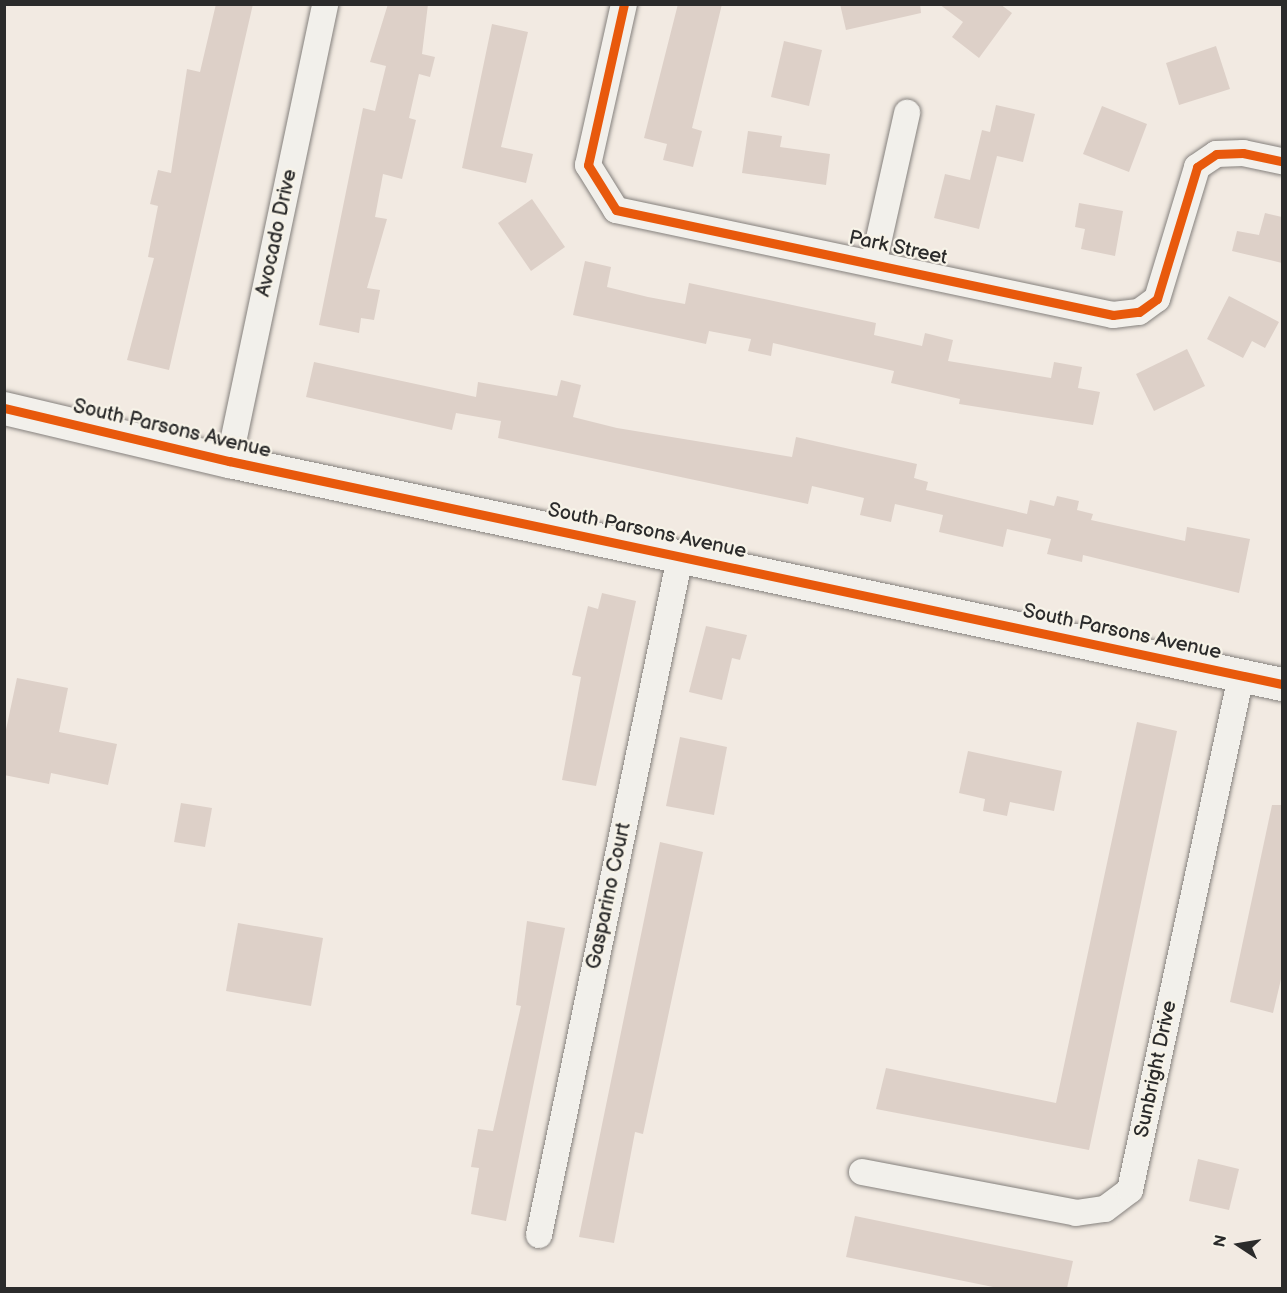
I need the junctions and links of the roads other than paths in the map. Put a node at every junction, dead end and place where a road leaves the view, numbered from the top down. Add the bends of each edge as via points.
1 (325, 4) edge
2 (624, 4) edge
3 (907, 113) dead end
4 (1282, 161) edge
5 (874, 261) junction
6 (4, 408) edge
7 (229, 461) junction
8 (680, 556) junction
9 (1241, 676) junction
10 (1282, 684) edge
11 (862, 1172) dead end
12 (539, 1235) dead end

1 - 7 street, Avocado Drive
2 - 5 street, Park Street via 588,165 616,210
3 - 5 street
4 - 5 street, Park Street via 1244,153 1216,154 1197,167 1156,299 1139,312 1113,315
6 - 7 street, South Parsons Avenue
7 - 8 street, South Parsons Avenue
8 - 9 street, South Parsons Avenue
8 - 12 street, Gasparino Court
9 - 10 street, South Parsons Avenue
9 - 11 street, Sunbright Drive via 1130,1190 1105,1209 1076,1213

